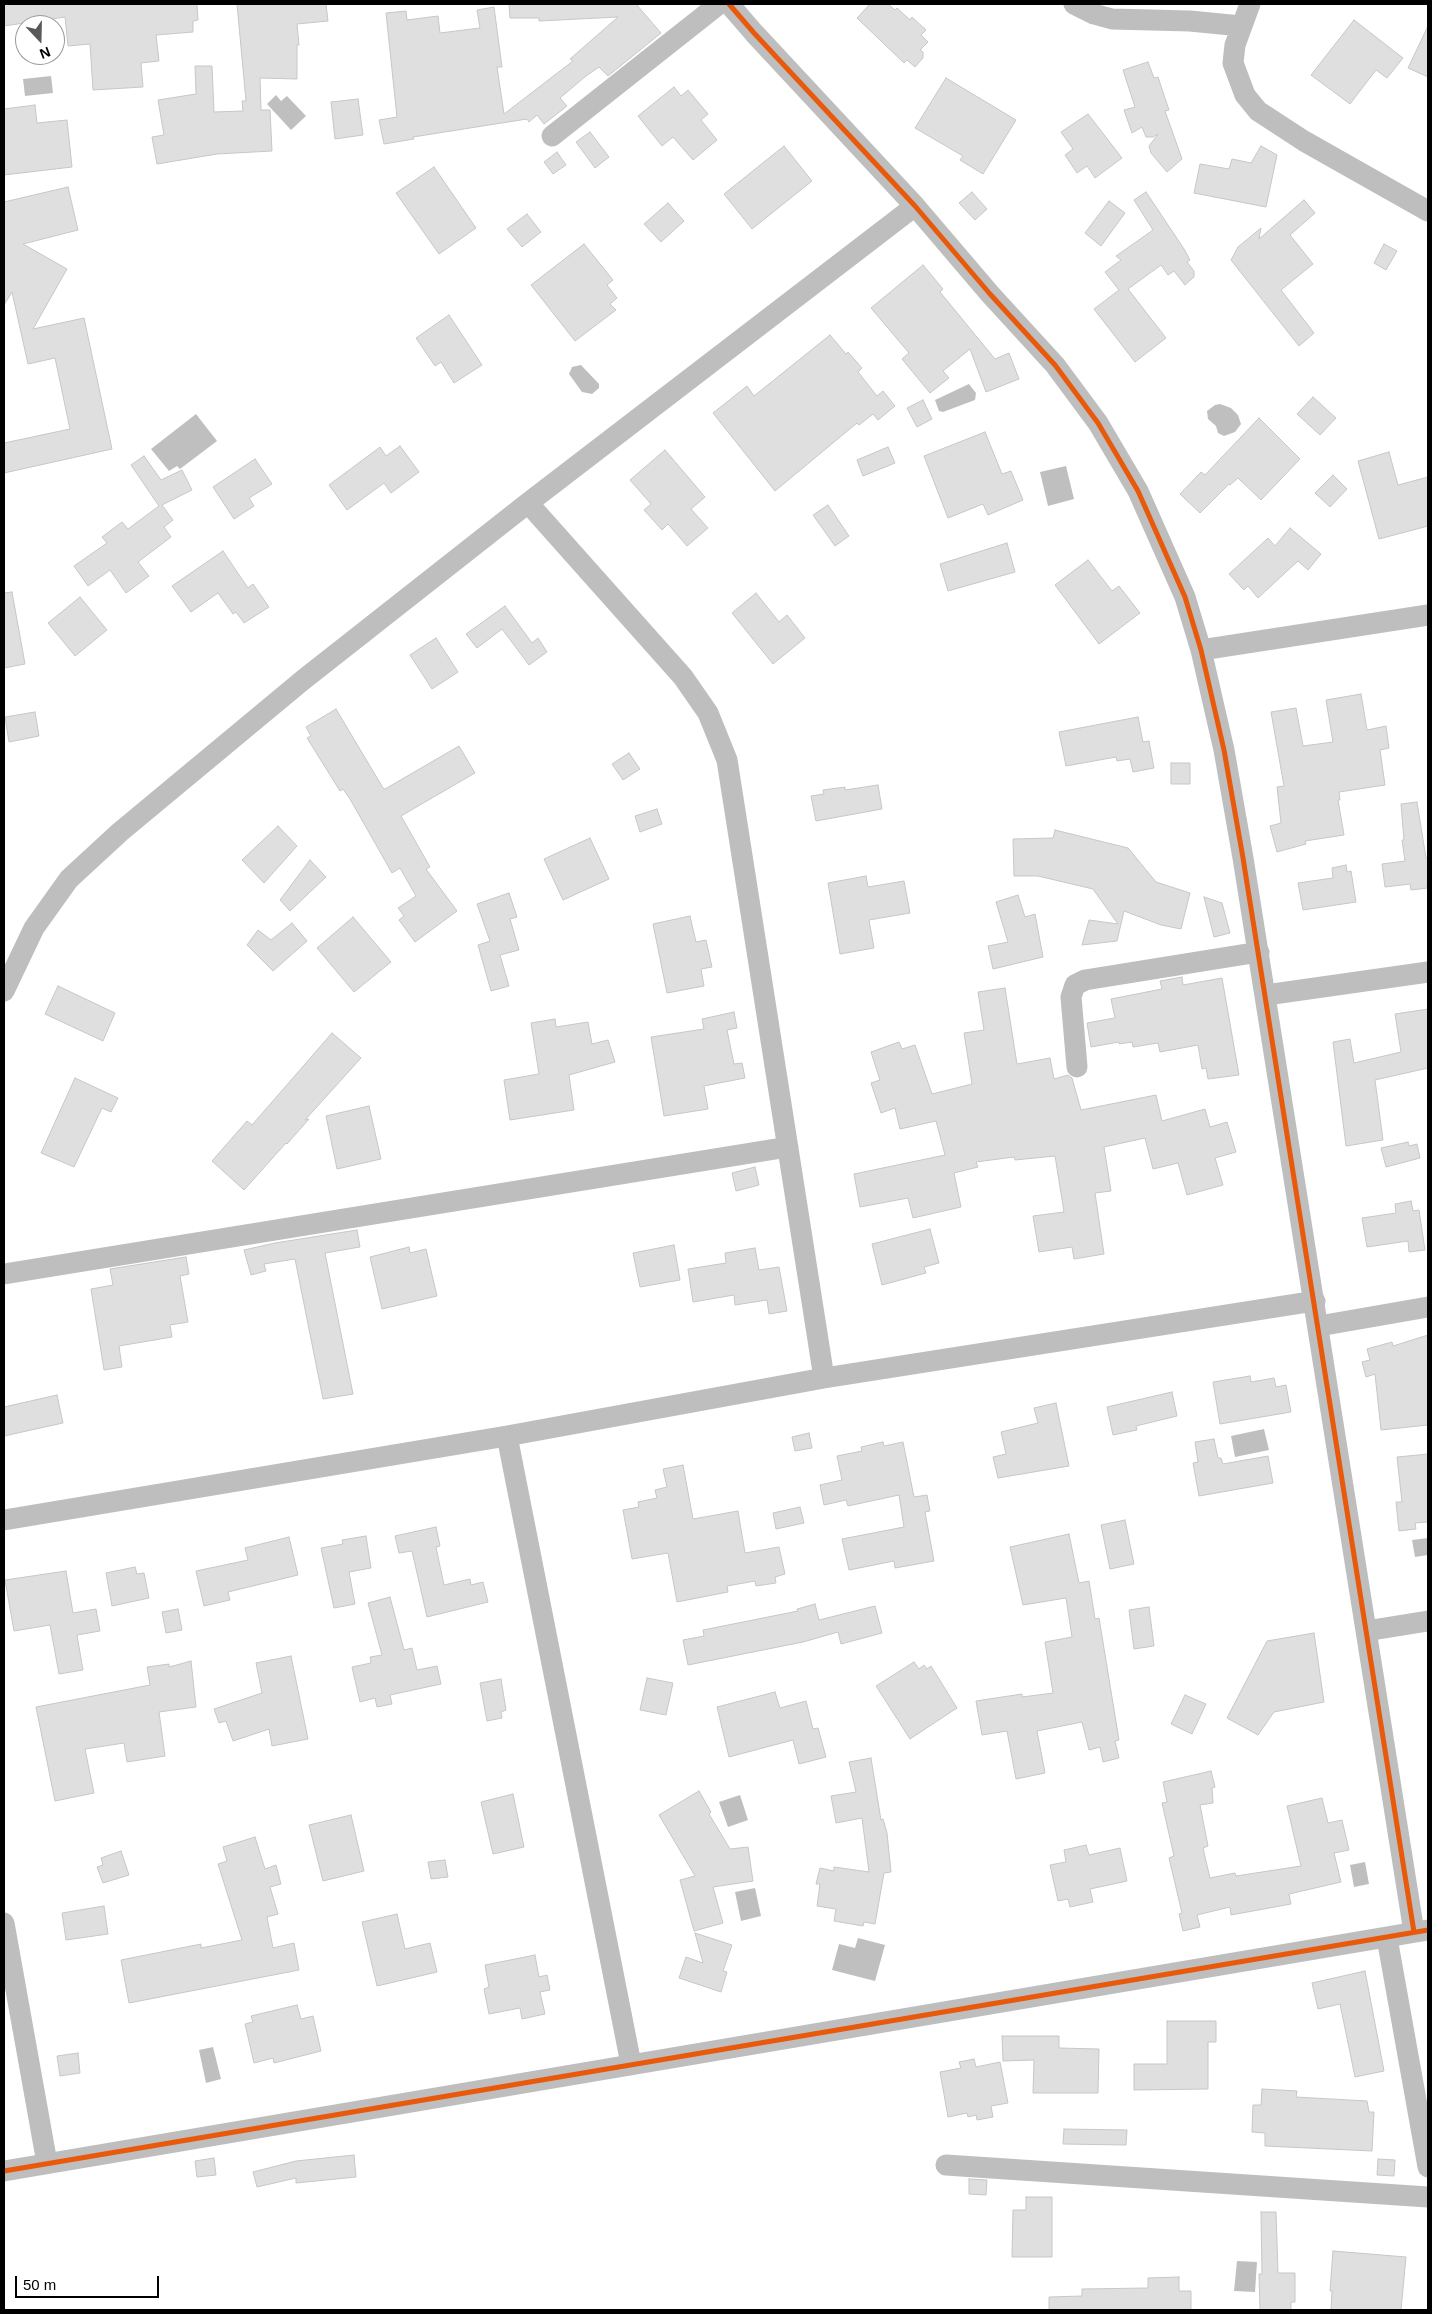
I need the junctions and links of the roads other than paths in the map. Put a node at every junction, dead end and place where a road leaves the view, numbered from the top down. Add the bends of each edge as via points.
1 (720, 4) edge
2 (729, 4) edge
3 (1074, 4) edge
4 (1250, 4) edge
5 (1242, 26) junction
6 (552, 136) dead end
7 (915, 206) junction
8 (1428, 211) edge
9 (528, 503) junction
10 (1428, 615) edge
11 (1202, 650) junction
12 (1259, 952) junction
13 (1428, 972) edge
14 (4, 991) edge
15 (1266, 995) junction
16 (1077, 1067) dead end
17 (788, 1147) junction
18 (4, 1274) edge
19 (1315, 1302) junction
20 (1428, 1307) edge
21 (1319, 1326) junction
22 (824, 1378) junction
23 (507, 1436) junction
24 (4, 1520) edge
25 (1428, 1621) edge
26 (1366, 1631) junction
27 (4, 1923) edge
28 (1421, 1931) edge
29 (1386, 1938) junction
30 (631, 2064) junction
31 (47, 2163) junction
32 (946, 2165) dead end
33 (1428, 2168) edge
34 (4, 2171) edge
35 (1428, 2197) edge

1 - 6 street
2 - 7 street
3 - 5 street via 1112,19 1190,20
4 - 5 street
5 - 8 street via 1233,63 1245,95 1258,110 1281,128
7 - 9 street
7 - 11 street via 1055,365 1098,423 1162,541
9 - 14 street via 303,680 112,838 69,879 34,928
9 - 17 street via 683,677 708,713 727,760
10 - 11 street
11 - 12 street via 1224,750
12 - 15 street
12 - 16 street via 1086,980 1075,985 1071,997
13 - 15 street
15 - 19 street
17 - 18 street
17 - 22 street
19 - 21 street
19 - 22 street
20 - 21 street
21 - 26 street
22 - 23 street
23 - 24 street
23 - 30 street
25 - 26 street
26 - 28 street
27 - 31 street
28 - 29 street
29 - 30 street
29 - 33 street
30 - 31 street
31 - 34 street
32 - 35 street

